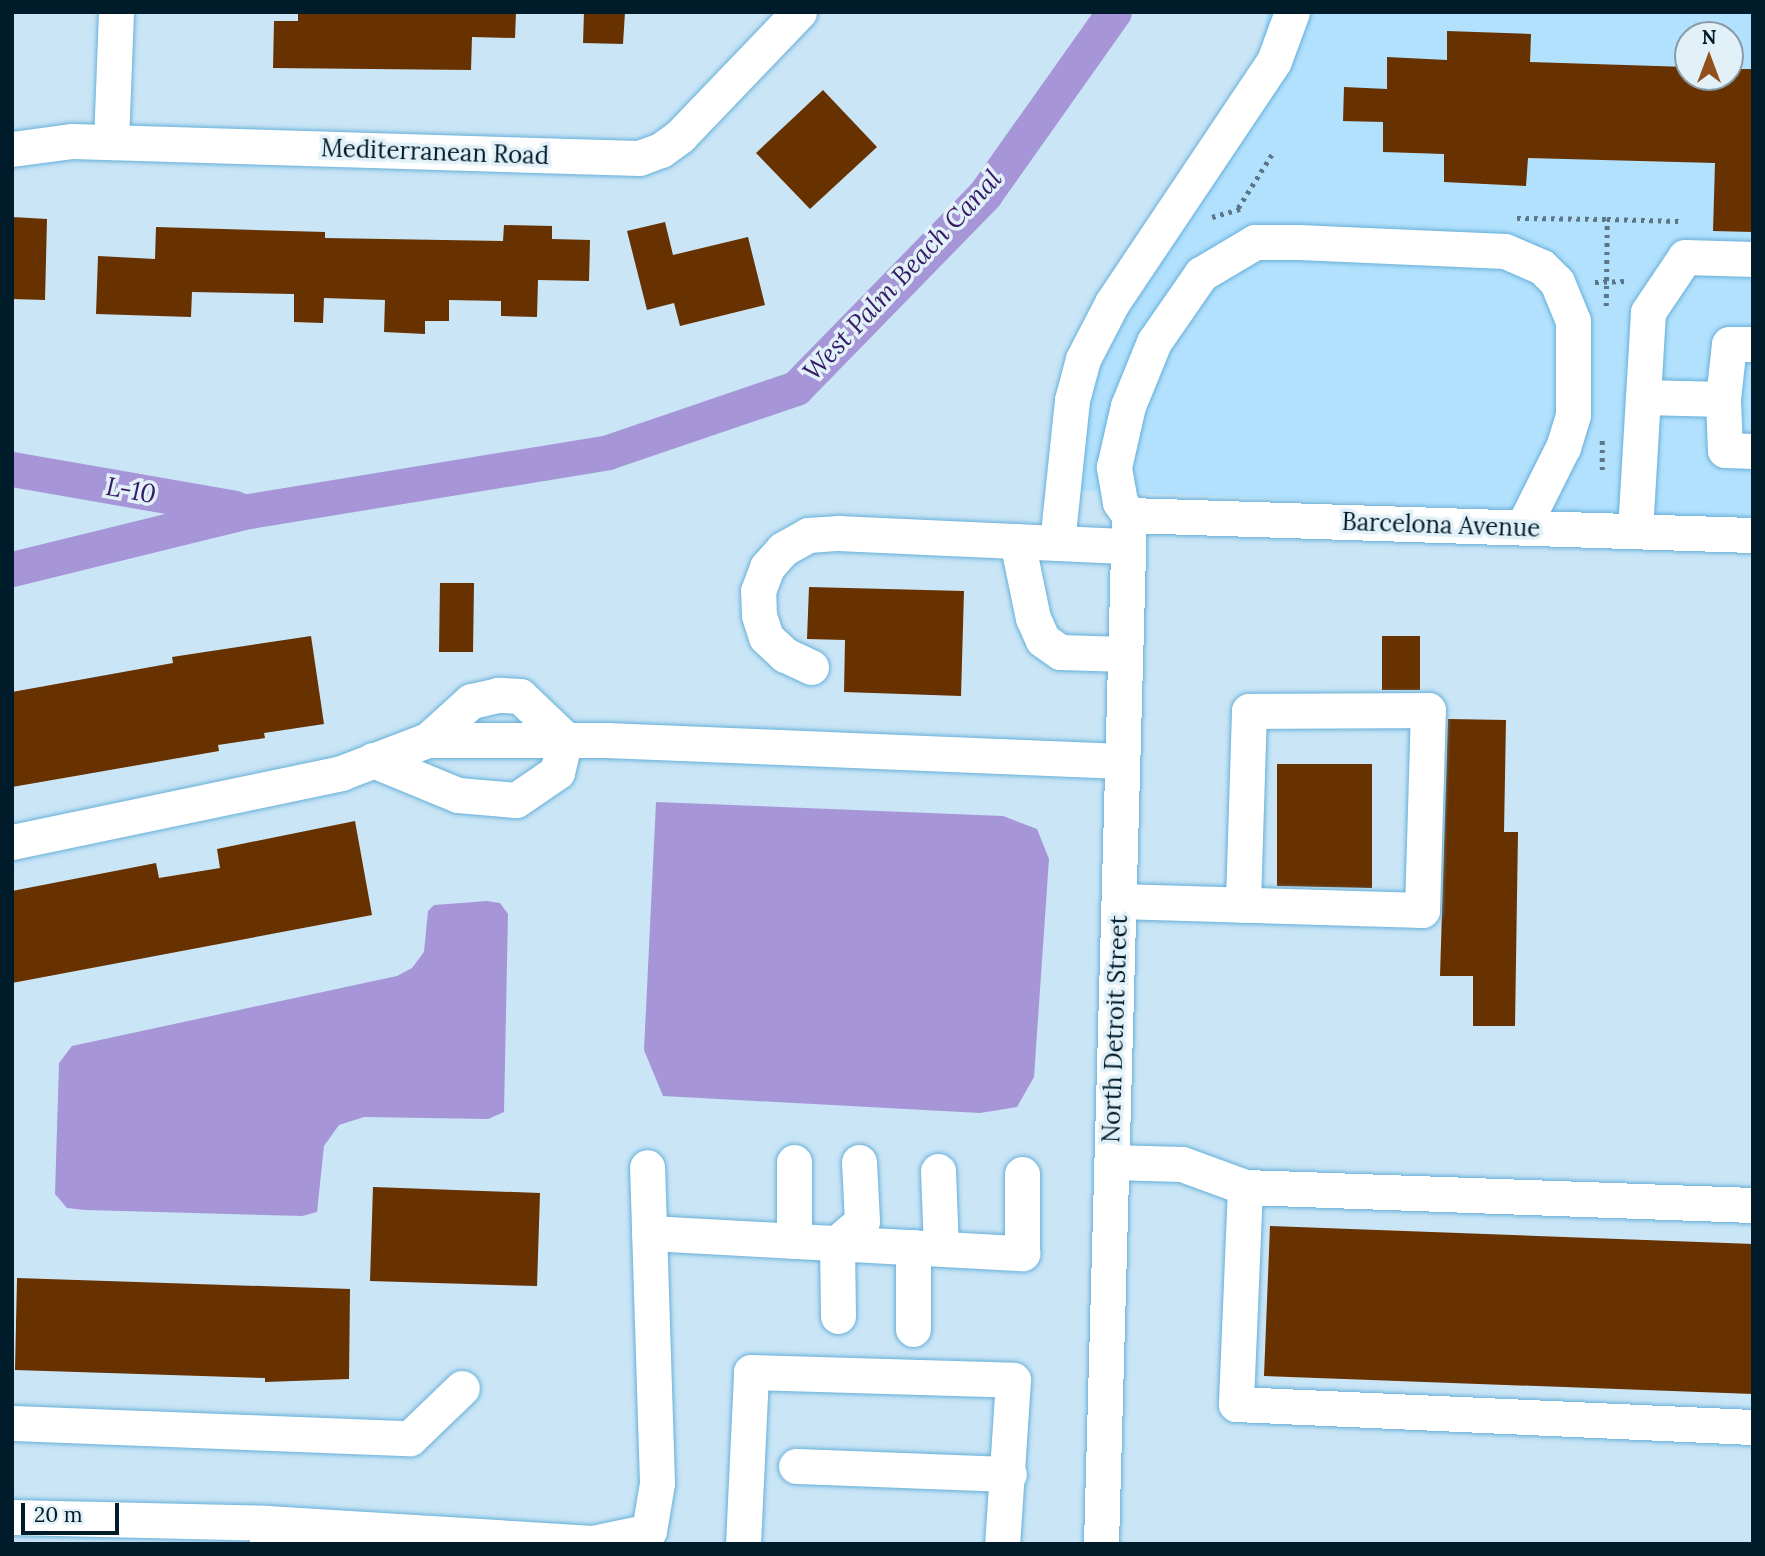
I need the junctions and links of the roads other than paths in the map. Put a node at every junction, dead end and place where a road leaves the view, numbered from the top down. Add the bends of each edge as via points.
1 (116, 12) edge
2 (799, 12) edge
3 (1292, 12) edge
4 (111, 142) junction
5 (12, 149) edge
6 (1753, 259) edge
7 (1753, 344) edge
8 (1643, 397) junction
9 (1723, 399) junction
10 (1753, 451) edge
11 (1523, 527) junction
12 (1128, 530) junction
13 (1635, 531) junction
14 (1753, 535) edge
15 (1017, 541) junction
16 (1057, 543) junction
17 (1125, 654) junction
18 (811, 667) dead end
19 (467, 739) junction
20 (565, 739) junction
21 (428, 740) junction
22 (373, 760) junction
23 (1122, 761) junction
24 (458, 795) junction
25 (12, 842) edge
26 (1119, 901) junction
27 (1243, 905) junction
28 (793, 1162) dead end
29 (859, 1162) dead end
30 (1111, 1162) junction
31 (647, 1167) dead end
32 (938, 1171) dead end
33 (1022, 1174) dead end
34 (1245, 1187) junction
35 (1753, 1205) edge
36 (649, 1233) junction
37 (793, 1241) junction
38 (837, 1243) junction
39 (927, 1247) junction
40 (838, 1316) dead end
41 (913, 1329) dead end
42 (462, 1388) dead end
43 (12, 1423) edge
44 (1753, 1427) edge
45 (796, 1466) dead end
46 (1009, 1474) junction
47 (12, 1517) edge
48 (267, 1534) edge
49 (449, 1539) edge
50 (743, 1544) edge
51 (1002, 1544) edge
52 (1101, 1544) edge

1 - 4 street
2 - 4 street, Mediterranean Road via 680,136 639,158
3 - 16 street via 1274,61 1112,303 1083,359 1072,400
4 - 5 street, Mediterranean Road via 72,141
6 - 8 street via 1685,257 1648,312
7 - 9 street via 1729,344
8 - 9 street
8 - 13 street
9 - 10 street via 1726,450
11 - 12 street, Barcelona Avenue
11 - 12 street via 1563,447 1573,415 1573,320 1557,282 1542,267 1505,251 1255,242 1201,274 1154,342 1128,406 1114,467
11 - 13 street, Barcelona Avenue
12 - 16 street, Barcelona Avenue
12 - 17 street, North Detroit Street
13 - 14 street, Barcelona Avenue
15 - 16 street, Barcelona Avenue
15 - 17 street via 1032,618 1043,640 1060,652
15 - 18 street, Barcelona Avenue via 839,533 808,535 783,550 767,567 758,591 759,615 766,637 785,656
17 - 23 street, North Detroit Street
19 - 20 street
19 - 21 street
19 - 24 street
20 - 21 street via 520,696 498,695 471,701
20 - 23 street
20 - 24 street via 556,772 516,800
21 - 22 street
22 - 24 street
22 - 25 street via 341,773
23 - 26 street, North Detroit Street
26 - 27 street
26 - 30 street, North Detroit Street
27 - 27 street via 1422,910 1428,710 1249,712
28 - 37 street
29 - 38 street via 862,1221
30 - 34 street via 1182,1164
30 - 52 street, North Detroit Street
31 - 36 street
32 - 39 street
33 - 39 street via 1022,1252
34 - 35 street
34 - 44 street via 1236,1404
36 - 37 street
36 - 49 street via 657,1483 649,1531 592,1543
37 - 38 street
38 - 39 street
38 - 40 street
39 - 41 street
42 - 43 street via 410,1438
45 - 46 street
46 - 50 street via 1013,1380 751,1372
46 - 51 street
47 - 48 street
48 - 49 street

